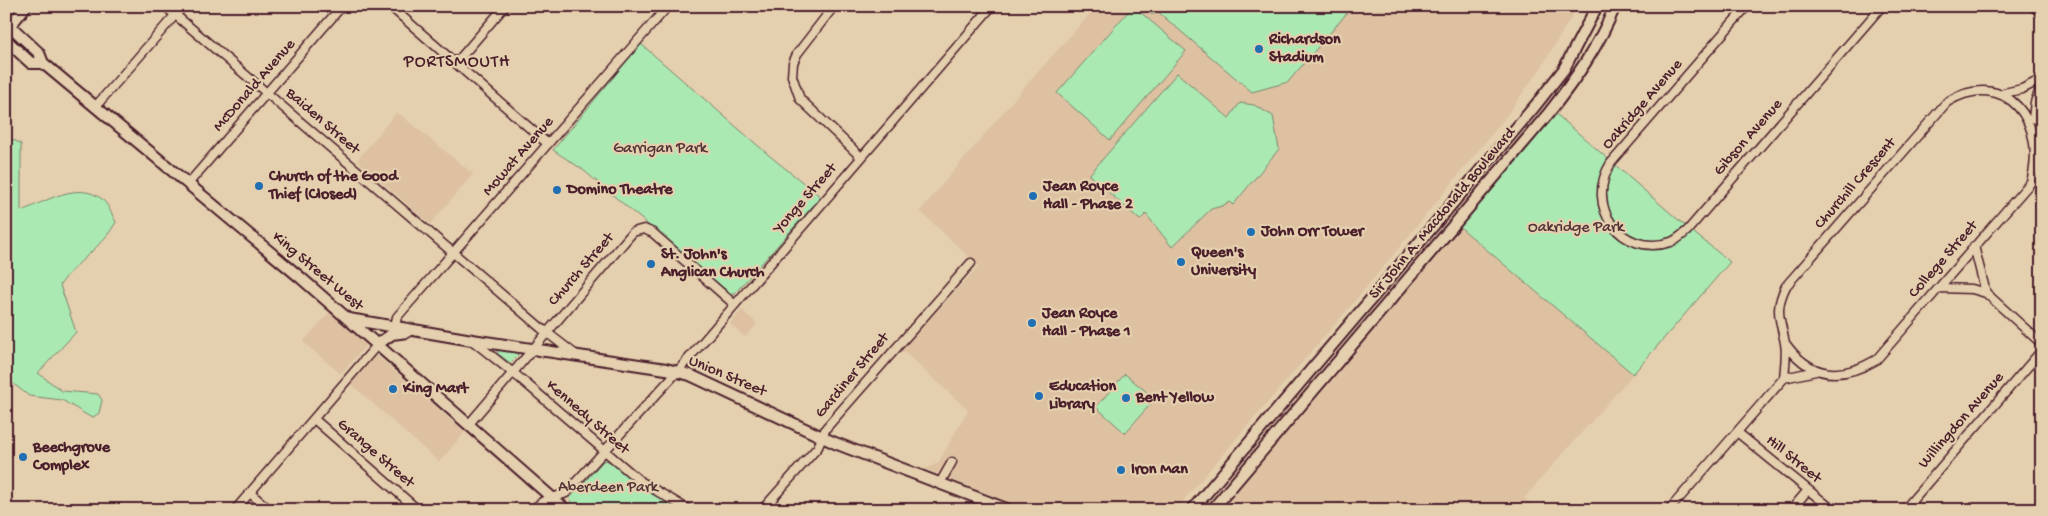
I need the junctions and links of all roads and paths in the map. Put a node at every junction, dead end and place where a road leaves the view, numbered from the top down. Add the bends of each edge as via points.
1 (26, 6) edge
2 (165, 6) edge
3 (183, 6) edge
4 (342, 6) edge
5 (390, 6) edge
6 (505, 6) edge
7 (668, 6) edge
8 (834, 6) edge
9 (992, 6) edge
10 (1596, 6) edge
11 (1615, 6) edge
12 (1747, 6) edge
13 (1882, 6) edge
14 (2035, 6) edge
15 (2042, 12) edge
16 (175, 15) junction
17 (8, 26) edge
18 (6, 40) edge
19 (456, 63) junction
20 (43, 64) junction
21 (2042, 79) edge
22 (2042, 85) edge
23 (268, 93) junction
24 (2004, 93) junction
25 (2021, 104) joint
26 (95, 107) junction
27 (2033, 118) junction
28 (548, 144) junction
29 (861, 157) junction
30 (188, 184) junction
31 (1619, 232) joint
32 (1974, 246) junction
33 (454, 253) junction
34 (971, 264) dead end
35 (1939, 288) junction
36 (1986, 293) junction
37 (734, 304) junction
38 (348, 318) junction
39 (395, 326) junction
40 (418, 330) junction
41 (546, 332) junction
42 (472, 340) junction
43 (1785, 343) junction
44 (378, 344) junction
45 (2042, 344) edge
46 (533, 349) junction
47 (2042, 350) edge
48 (576, 355) junction
49 (1800, 361) joint
50 (1816, 371) junction
51 (677, 372) junction
52 (513, 373) junction
53 (1784, 378) junction
54 (314, 419) junction
55 (469, 424) junction
56 (1737, 432) junction
57 (822, 437) junction
58 (604, 451) junction
59 (952, 462) dead end
60 (940, 483) junction
61 (1808, 490) junction
62 (250, 493) junction
63 (553, 498) junction
64 (235, 510) edge
65 (270, 510) edge
66 (418, 510) edge
67 (532, 510) edge
68 (566, 510) edge
69 (689, 510) edge
70 (762, 510) edge
71 (1009, 510) edge
72 (1192, 510) edge
73 (1212, 510) edge
74 (1669, 510) edge
75 (1791, 510) edge
76 (1833, 510) edge
77 (1904, 510) edge

1 - 17 main road
2 - 16 street, Baiden Street
3 - 16 street
4 - 23 street, McDonald Avenue
5 - 19 street
6 - 19 street
7 - 28 street, Mowat Avenue
8 - 29 street via 797,54 793,63 794,88 800,99
9 - 29 street, Yonge Street
10 - 72 main road, Sir John A. Macdonald Boulevard via 1564,69 1535,106
11 - 73 main road, Sir John A. Macdonald Boulevard via 1577,77 1548,114
12 - 31 street, Oakridge Avenue via 1604,174 1600,189 1604,212
13 - 31 street, Gibson Avenue via 1687,231 1672,241 1653,245 1641,244
14 - 15 main road
16 - 23 street, Baiden Street
16 - 26 street
17 - 20 main road, King Street West via 39,53
18 - 20 main road, King Street West via 31,63
19 - 28 street
20 - 26 main road, King Street West
21 - 24 street, Churchill Crescent
22 - 27 street, College Street
23 - 30 street, McDonald Avenue
23 - 33 street, Baiden Street
24 - 25 street, Churchill Crescent
24 - 43 street, Churchill Crescent via 1971,91 1946,102 1786,286 1779,300 1778,316
25 - 27 street, College Street
26 - 30 main road, King Street West
27 - 32 street, College Street via 2041,151 2036,172
28 - 33 street, Mowat Avenue
29 - 37 street, Yonge Street
30 - 38 main road, King Street West
32 - 35 street, College Street
32 - 36 street
33 - 39 street, Mowat Avenue via 397,317
33 - 41 street, Baiden Street
34 - 57 street, Gardiner Street via 826,428
35 - 36 street via 1964,288
35 - 50 street, College Street via 1876,360 1860,370 1840,374
36 - 45 street
37 - 41 street, Church Street via 653,233 644,229 633,232
37 - 51 street, Yonge Street
38 - 39 main road, Union Street
38 - 44 main road, King Street West
39 - 40 main road, Union Street
40 - 42 main road, Union Street
40 - 44 main road, Union Street via 392,334
41 - 46 street, Church Street
41 - 48 street, Baiden Street
42 - 46 main road, Union Street
42 - 52 street, Kennedy Street
43 - 49 street, Churchill Crescent
43 - 53 street, Churchill Crescent
44 - 54 street
44 - 55 main road, King Street West
46 - 48 main road, Union Street
46 - 52 street, Church Street
47 - 77 street, Willingdon Avenue
48 - 51 main road, Union Street
49 - 50 street, College Street
50 - 53 street, College Street
51 - 57 main road, Union Street via 704,380
51 - 58 street, Yonge Street
52 - 55 street, Church Street
52 - 58 street, Kennedy Street
53 - 56 street
54 - 62 street
54 - 66 street, Grange Street
55 - 63 main road, King Street West
56 - 61 street, Hill Street
56 - 74 street
57 - 60 main road, Union Street
57 - 70 street, Gardiner Street via 818,447
58 - 63 street, Yonge Street via 566,493
58 - 69 street, Kennedy Street via 640,481
59 - 60 street
60 - 71 main road, Union Street
61 - 75 street
61 - 76 street, Hill Street
62 - 64 street
62 - 65 street
63 - 67 street, Yonge Street
63 - 68 main road, King Street West

